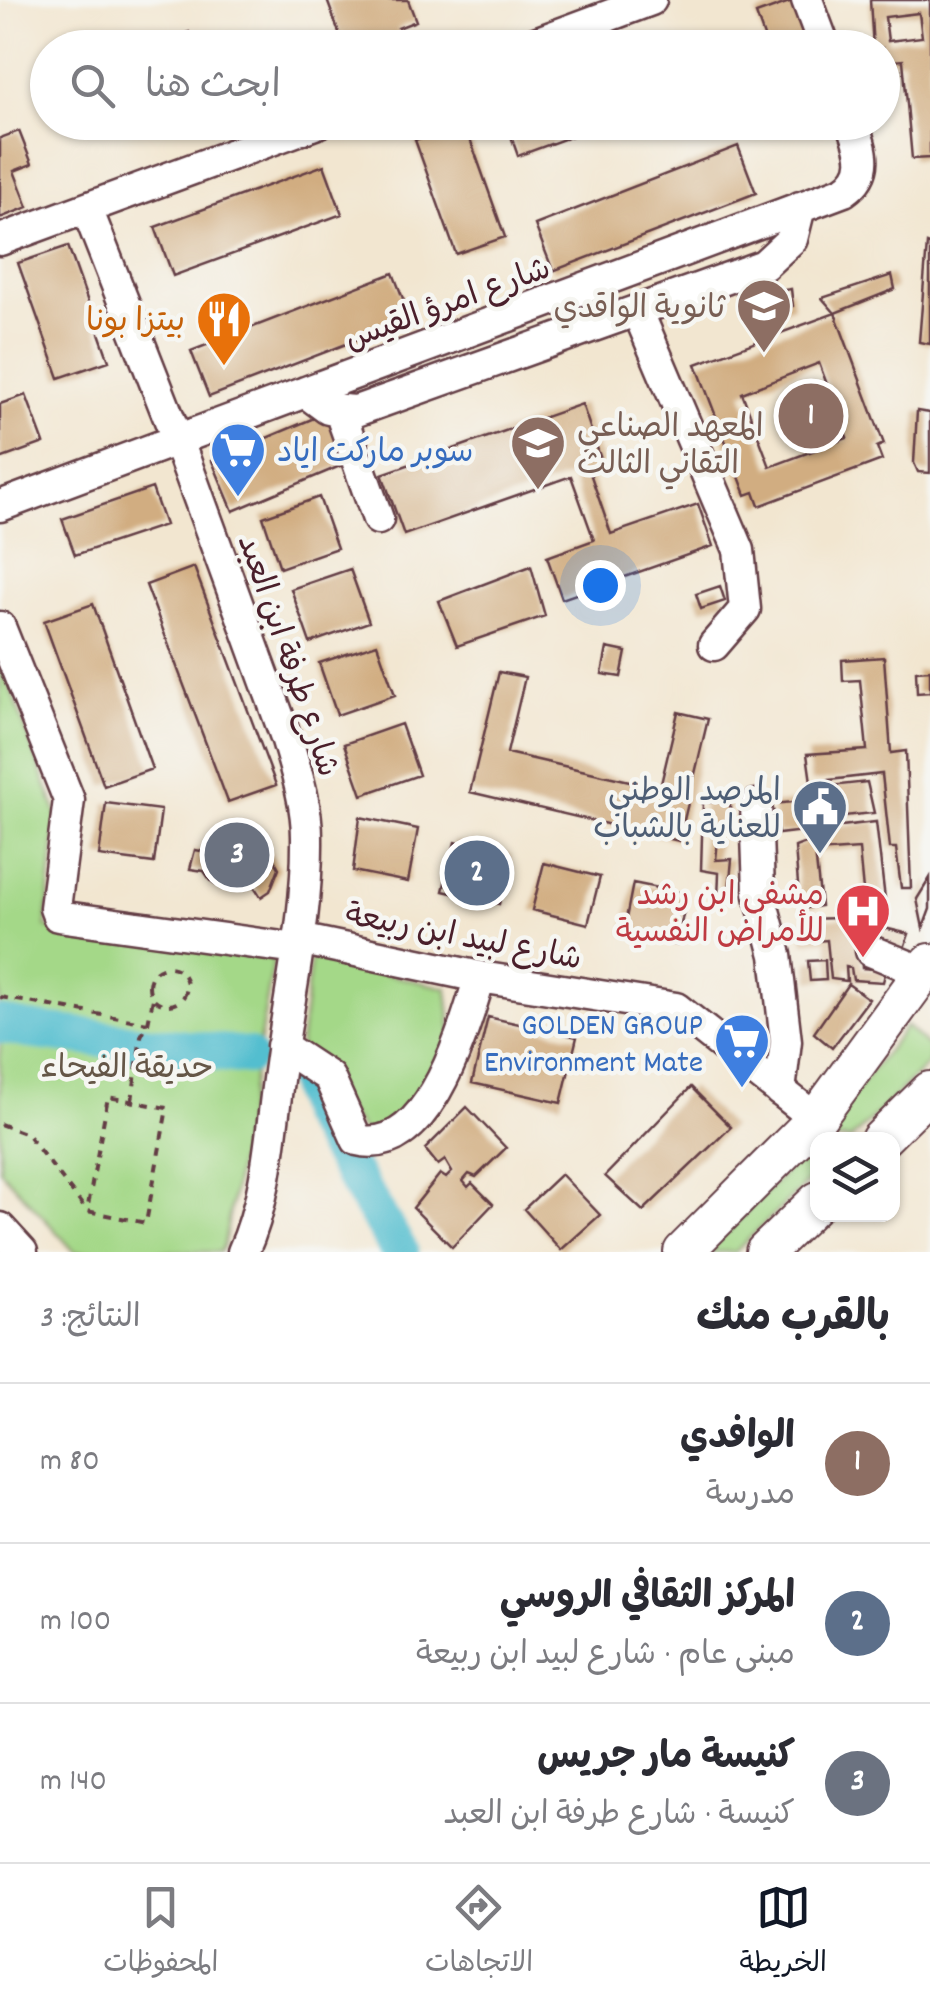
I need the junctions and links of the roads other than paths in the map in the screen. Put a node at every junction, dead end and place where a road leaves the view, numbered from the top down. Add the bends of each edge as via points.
1 (651, 0) edge
2 (808, 0) edge
3 (570, 30) edge
4 (819, 30) edge
5 (272, 140) edge
6 (859, 140) edge
7 (800, 207) junction
8 (87, 209) junction
9 (0, 240) edge
10 (637, 310) junction
11 (305, 392) junction
12 (340, 412) junction
13 (178, 440) junction
14 (0, 506) edge
15 (378, 518) dead end
16 (0, 627) edge
17 (714, 645) dead end
18 (756, 805) dead end
19 (298, 944) junction
20 (871, 951) dead end
21 (927, 972) edge
22 (480, 977) junction
23 (282, 1046) junction
24 (780, 1091) junction
25 (930, 1091) edge
26 (816, 1120) junction
27 (888, 1132) edge
28 (810, 1209) edge
29 (0, 1228) edge
30 (22, 1252) edge
31 (243, 1252) edge
32 (683, 1252) edge
33 (765, 1252) edge

1 - 3 street
2 - 4 street
5 - 8 street
6 - 7 street, شارع امرؤ القيس via 861,174 844,191
7 - 10 street via 792,239 776,258
7 - 11 street, شارع امرؤ القيس
8 - 9 street
8 - 13 street, شارع طرفة ابن العبد
10 - 12 street via 356,412
10 - 17 street via 739,550 745,609
11 - 12 street
11 - 13 street, شارع امرؤ القيس
12 - 15 street
13 - 14 street, شارع امرؤ القيس
13 - 19 street, شارع طرفة ابن العبد via 301,789 307,834
16 - 19 street, شارع لبيد ابن ربيعة via 69,800 58,916
18 - 24 street via 759,892 776,955 786,1041
19 - 22 street, شارع لبيد ابن ربيعة
19 - 23 street, شارع طرفة ابن العبد
20 - 21 street
21 - 26 main road
22 - 23 street via 450,1067 420,1113 389,1140 357,1140 329,1076
22 - 24 street, شارع لبيد ابن ربيعة via 676,1008
23 - 31 street, شارع طرفة ابن العبد via 262,1188
24 - 26 street, شارع لبيد ابن ربيعة
25 - 27 main road
26 - 32 main road
28 - 33 main road
29 - 30 street

